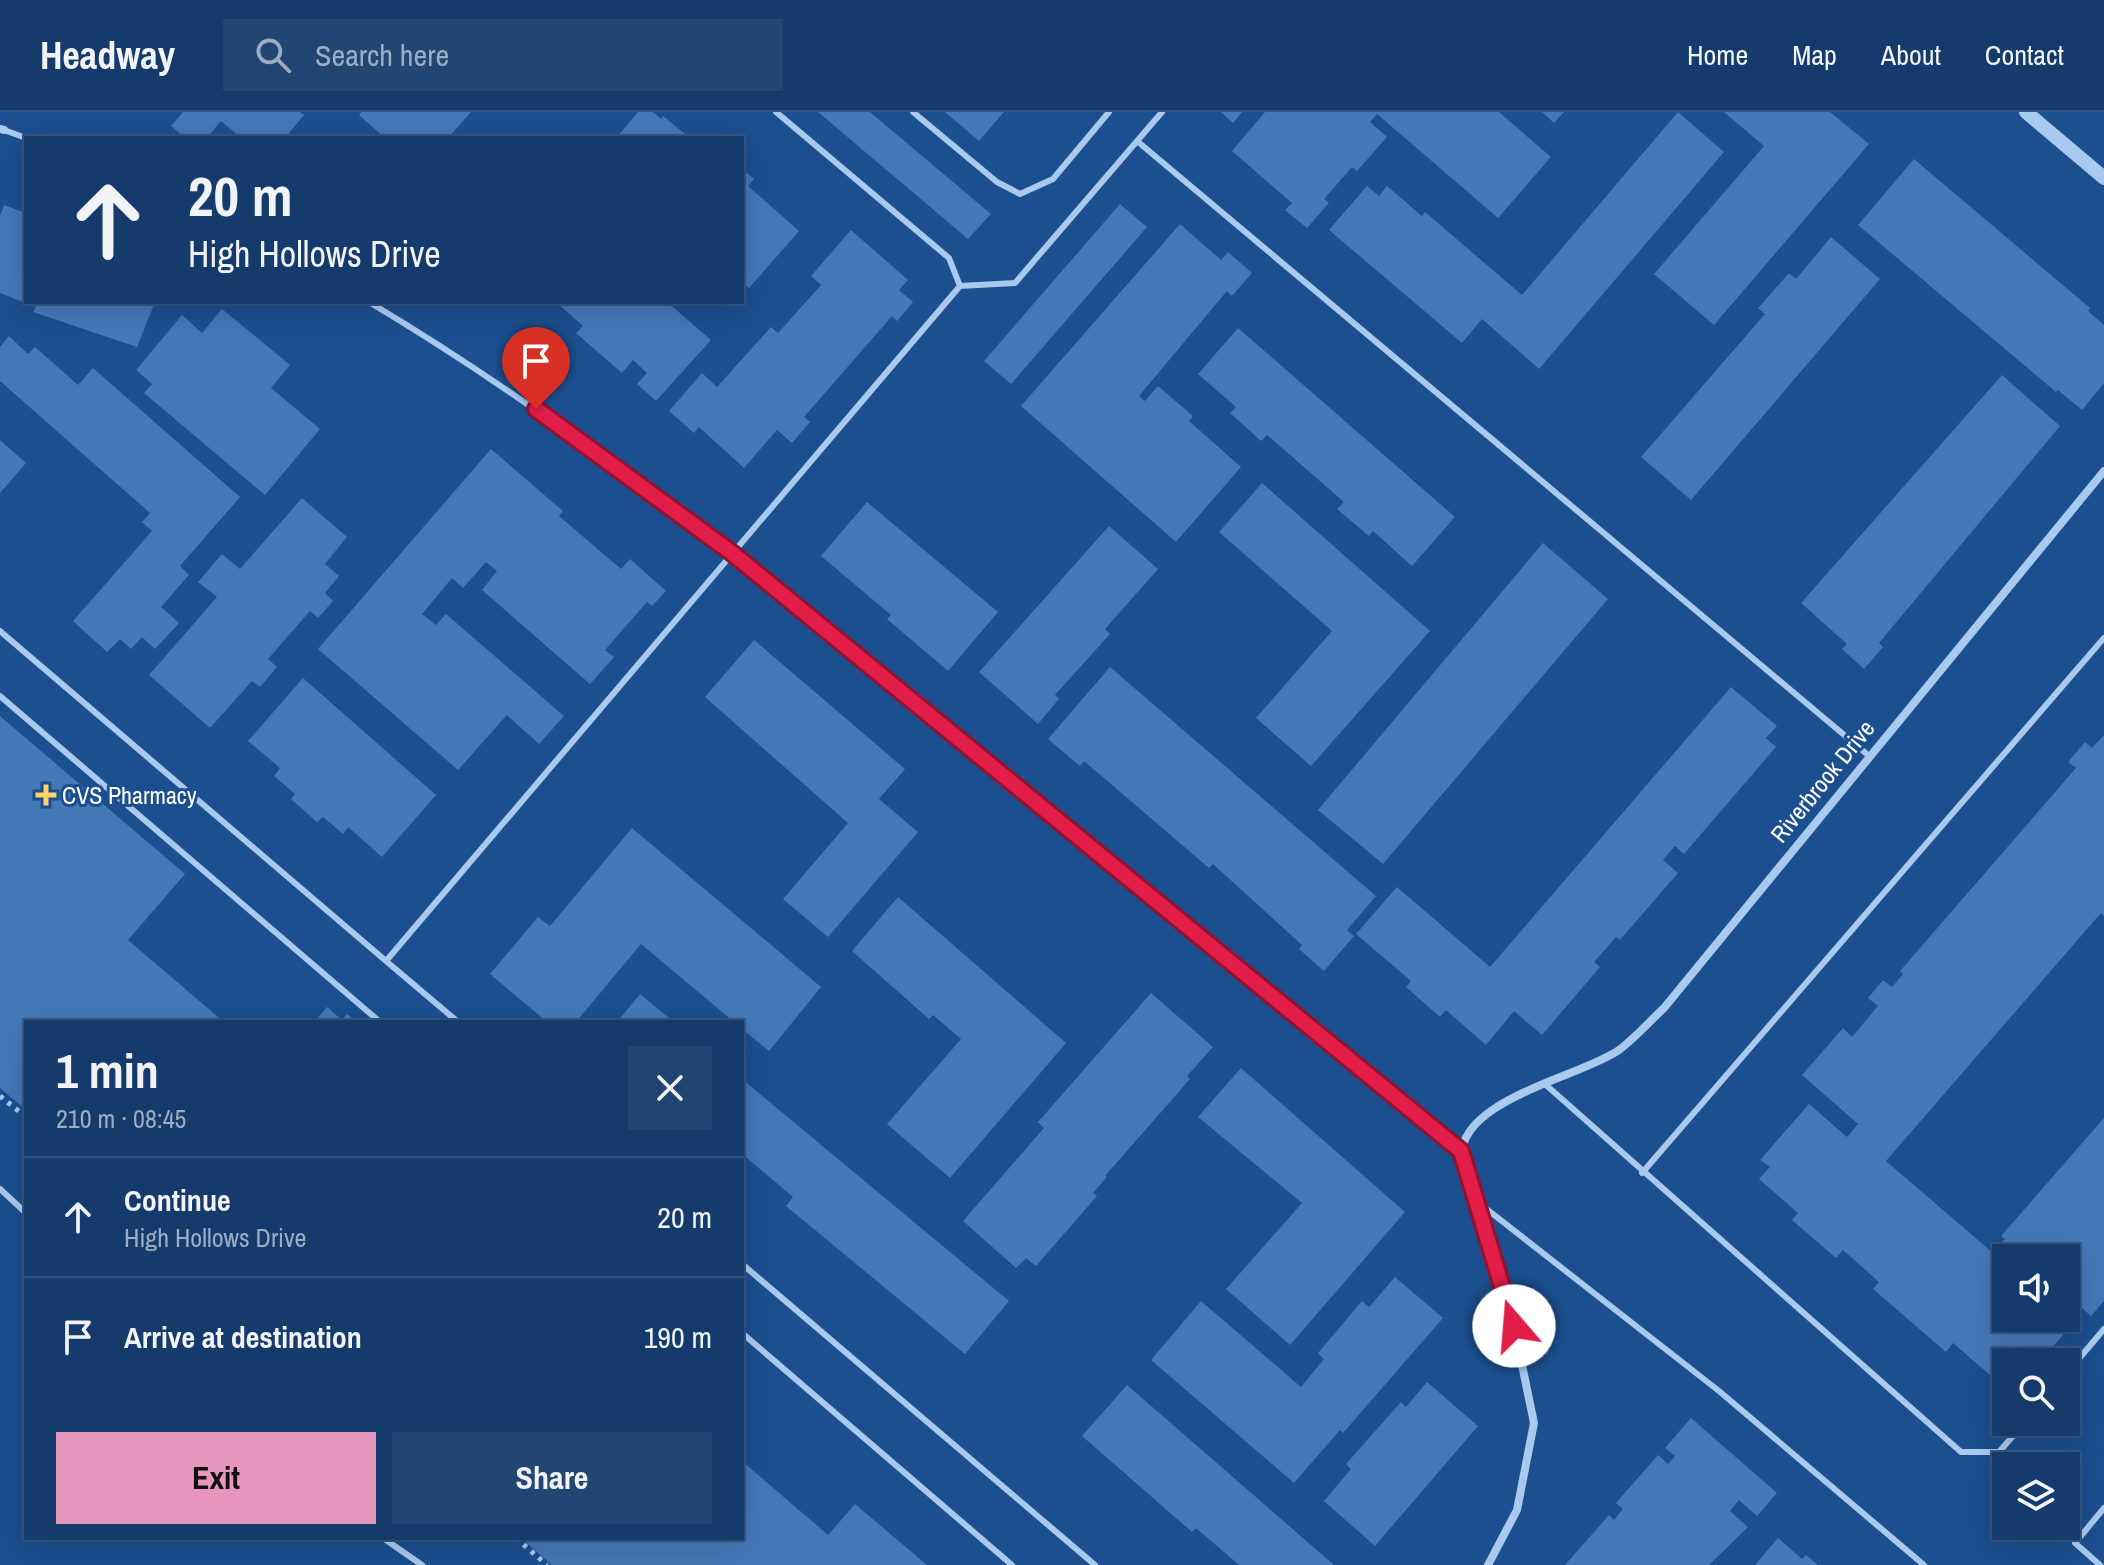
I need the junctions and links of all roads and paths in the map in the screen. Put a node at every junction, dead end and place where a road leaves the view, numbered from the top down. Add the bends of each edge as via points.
1 (776, 112) edge
2 (913, 112) edge
3 (1109, 112) edge
4 (1162, 112) edge
5 (2026, 112) edge
6 (2, 130) edge
7 (24, 137) edge
8 (1137, 141) junction
9 (2104, 178) edge
10 (960, 286) junction
11 (372, 304) edge
12 (2104, 471) edge
13 (732, 553) junction
14 (0, 631) edge
15 (2104, 638) edge
16 (0, 696) edge
17 (1868, 755) junction
18 (386, 961) junction
19 (378, 1020) edge
20 (456, 1020) edge
21 (1546, 1085) junction
22 (0, 1096) edge
23 (24, 1115) edge
24 (1461, 1151) junction
25 (1642, 1173) junction
26 (0, 1189) edge
27 (1475, 1200) junction
28 (24, 1211) edge
29 (744, 1266) edge
30 (2104, 1329) edge
31 (744, 1335) edge
32 (2080, 1357) edge
33 (2013, 1436) edge
34 (2104, 1508) edge
35 (386, 1540) edge
36 (518, 1540) edge
37 (422, 1565) edge
38 (547, 1565) edge
39 (1012, 1565) edge
40 (1095, 1565) edge
41 (1488, 1565) edge
42 (1924, 1565) edge
43 (2100, 1565) edge

1 - 10 lane via 949,258
2 - 3 lane via 997,182 1020,194 1053,179
4 - 8 lane
5 - 9 street
6 - 7 lane
8 - 10 lane via 1015,283
8 - 17 lane
10 - 13 lane
11 - 13 lane via 561,426
12 - 17 street, Riverbrook Drive
13 - 18 lane
13 - 24 lane
14 - 18 lane
15 - 25 lane
16 - 19 lane
17 - 21 street, Riverbrook Drive via 1664,1008 1619,1050
18 - 20 lane
21 - 24 street, Riverbrook Drive via 1484,1115
21 - 25 lane
22 - 23 path
24 - 27 street
25 - 33 lane via 1961,1452 1999,1452
26 - 28 lane
27 - 41 street via 1514,1326 1534,1423 1517,1510
27 - 42 lane via 1719,1391
29 - 40 lane
30 - 32 lane
31 - 39 lane
34 - 43 lane via 2075,1543
35 - 37 lane
36 - 38 path

